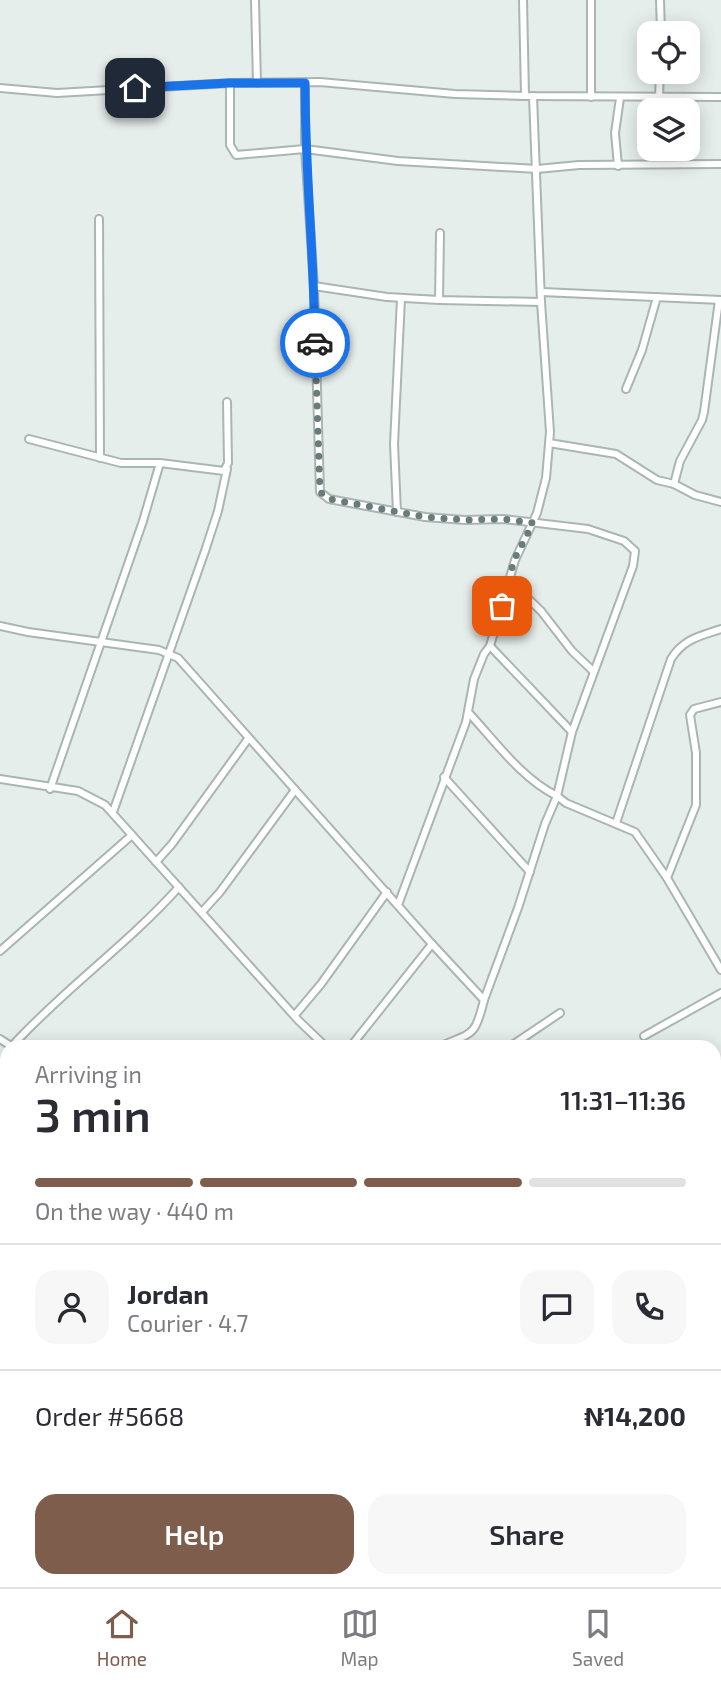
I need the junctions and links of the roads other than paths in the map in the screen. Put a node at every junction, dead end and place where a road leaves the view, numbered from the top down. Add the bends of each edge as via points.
1 (255, 0) edge
2 (523, 0) edge
3 (591, 0) edge
4 (660, 0) edge
5 (660, 21) edge
6 (230, 83) junction
7 (257, 83) junction
8 (305, 83) junction
9 (660, 84) edge
10 (0, 88) edge
11 (529, 96) junction
12 (591, 97) junction
13 (721, 97) edge
14 (620, 98) junction
15 (637, 98) edge
16 (659, 98) joint
17 (305, 149) junction
18 (721, 164) edge
19 (618, 166) junction
20 (537, 169) junction
21 (99, 219) dead end
22 (440, 233) dead end
23 (314, 286) junction
24 (542, 292) junction
25 (657, 297) junction
26 (401, 298) junction
27 (439, 300) junction
28 (720, 300) edge
29 (541, 302) junction
30 (626, 388) dead end
31 (227, 402) dead end
32 (29, 439) dead end
33 (549, 443) junction
34 (100, 458) junction
35 (160, 463) junction
36 (227, 469) junction
37 (674, 484) junction
38 (721, 502) edge
39 (397, 512) junction
40 (533, 523) junction
41 (509, 580) junction
42 (0, 626) edge
43 (721, 629) edge
44 (99, 642) junction
45 (490, 646) junction
46 (169, 654) junction
47 (594, 672) junction
48 (721, 702) edge
49 (468, 712) junction
50 (572, 732) junction
51 (248, 739) junction
52 (444, 777) junction
53 (0, 779) edge
54 (50, 789) junction
55 (295, 790) junction
56 (557, 796) junction
57 (113, 813) junction
58 (616, 823) junction
59 (132, 835) junction
60 (156, 862) junction
61 (530, 872) junction
62 (667, 878) junction
63 (179, 887) junction
64 (387, 892) junction
65 (398, 905) junction
66 (202, 912) junction
67 (432, 944) junction
68 (0, 950) edge
69 (721, 970) edge
70 (721, 993) edge
71 (484, 1000) junction
72 (560, 1013) dead end
73 (295, 1015) junction
74 (645, 1035) dead end
75 (17, 1040) edge
76 (319, 1040) edge
77 (356, 1040) edge
78 (461, 1040) edge
79 (520, 1040) edge

1 - 7 street
2 - 11 street
3 - 12 street
4 - 5 street
6 - 7 street
6 - 10 street via 57,93
6 - 17 street via 232,151 242,155
7 - 8 street
8 - 11 street
8 - 17 street
9 - 16 street
11 - 12 street
11 - 20 street
12 - 14 street
13 - 16 street
14 - 15 street
14 - 19 street via 615,133
17 - 20 street via 398,161
17 - 23 street
18 - 19 street
19 - 20 street
20 - 24 street
21 - 34 street
22 - 27 street
23 - 26 street
23 - 39 street via 320,492 329,499
24 - 25 street
24 - 29 street
25 - 28 street
25 - 30 street
26 - 27 street
26 - 39 street via 394,444
27 - 29 street
28 - 37 street via 702,420 680,461
29 - 33 street
31 - 36 street
32 - 34 street
33 - 37 street via 616,454 657,480
33 - 40 street via 546,478
34 - 35 street
35 - 36 street
35 - 44 street
36 - 46 street via 218,511
37 - 38 street
39 - 40 street
40 - 41 street
40 - 47 street via 588,529 624,541 635,551
41 - 45 street
41 - 47 street
42 - 44 street
43 - 58 street via 686,641 671,659
44 - 46 street
44 - 54 street
45 - 49 street via 474,680
45 - 50 street
46 - 51 street via 183,663
46 - 57 street
47 - 50 street
48 - 62 street via 694,709 690,715 696,805
49 - 52 street
49 - 56 street via 520,769
50 - 56 street
51 - 55 street
51 - 60 street
52 - 61 street
52 - 65 street
53 - 54 street
54 - 57 street via 78,792 105,804
55 - 64 street
55 - 66 street
56 - 58 street
56 - 61 street
57 - 59 street
58 - 62 street via 635,832
59 - 60 street
59 - 68 street
60 - 63 street
61 - 71 street
62 - 69 street
63 - 66 street
63 - 75 street
64 - 65 street
64 - 73 street
65 - 67 street
66 - 73 street
67 - 71 street
67 - 77 street
70 - 74 street
71 - 78 street via 478,1022
72 - 79 street
73 - 76 street

